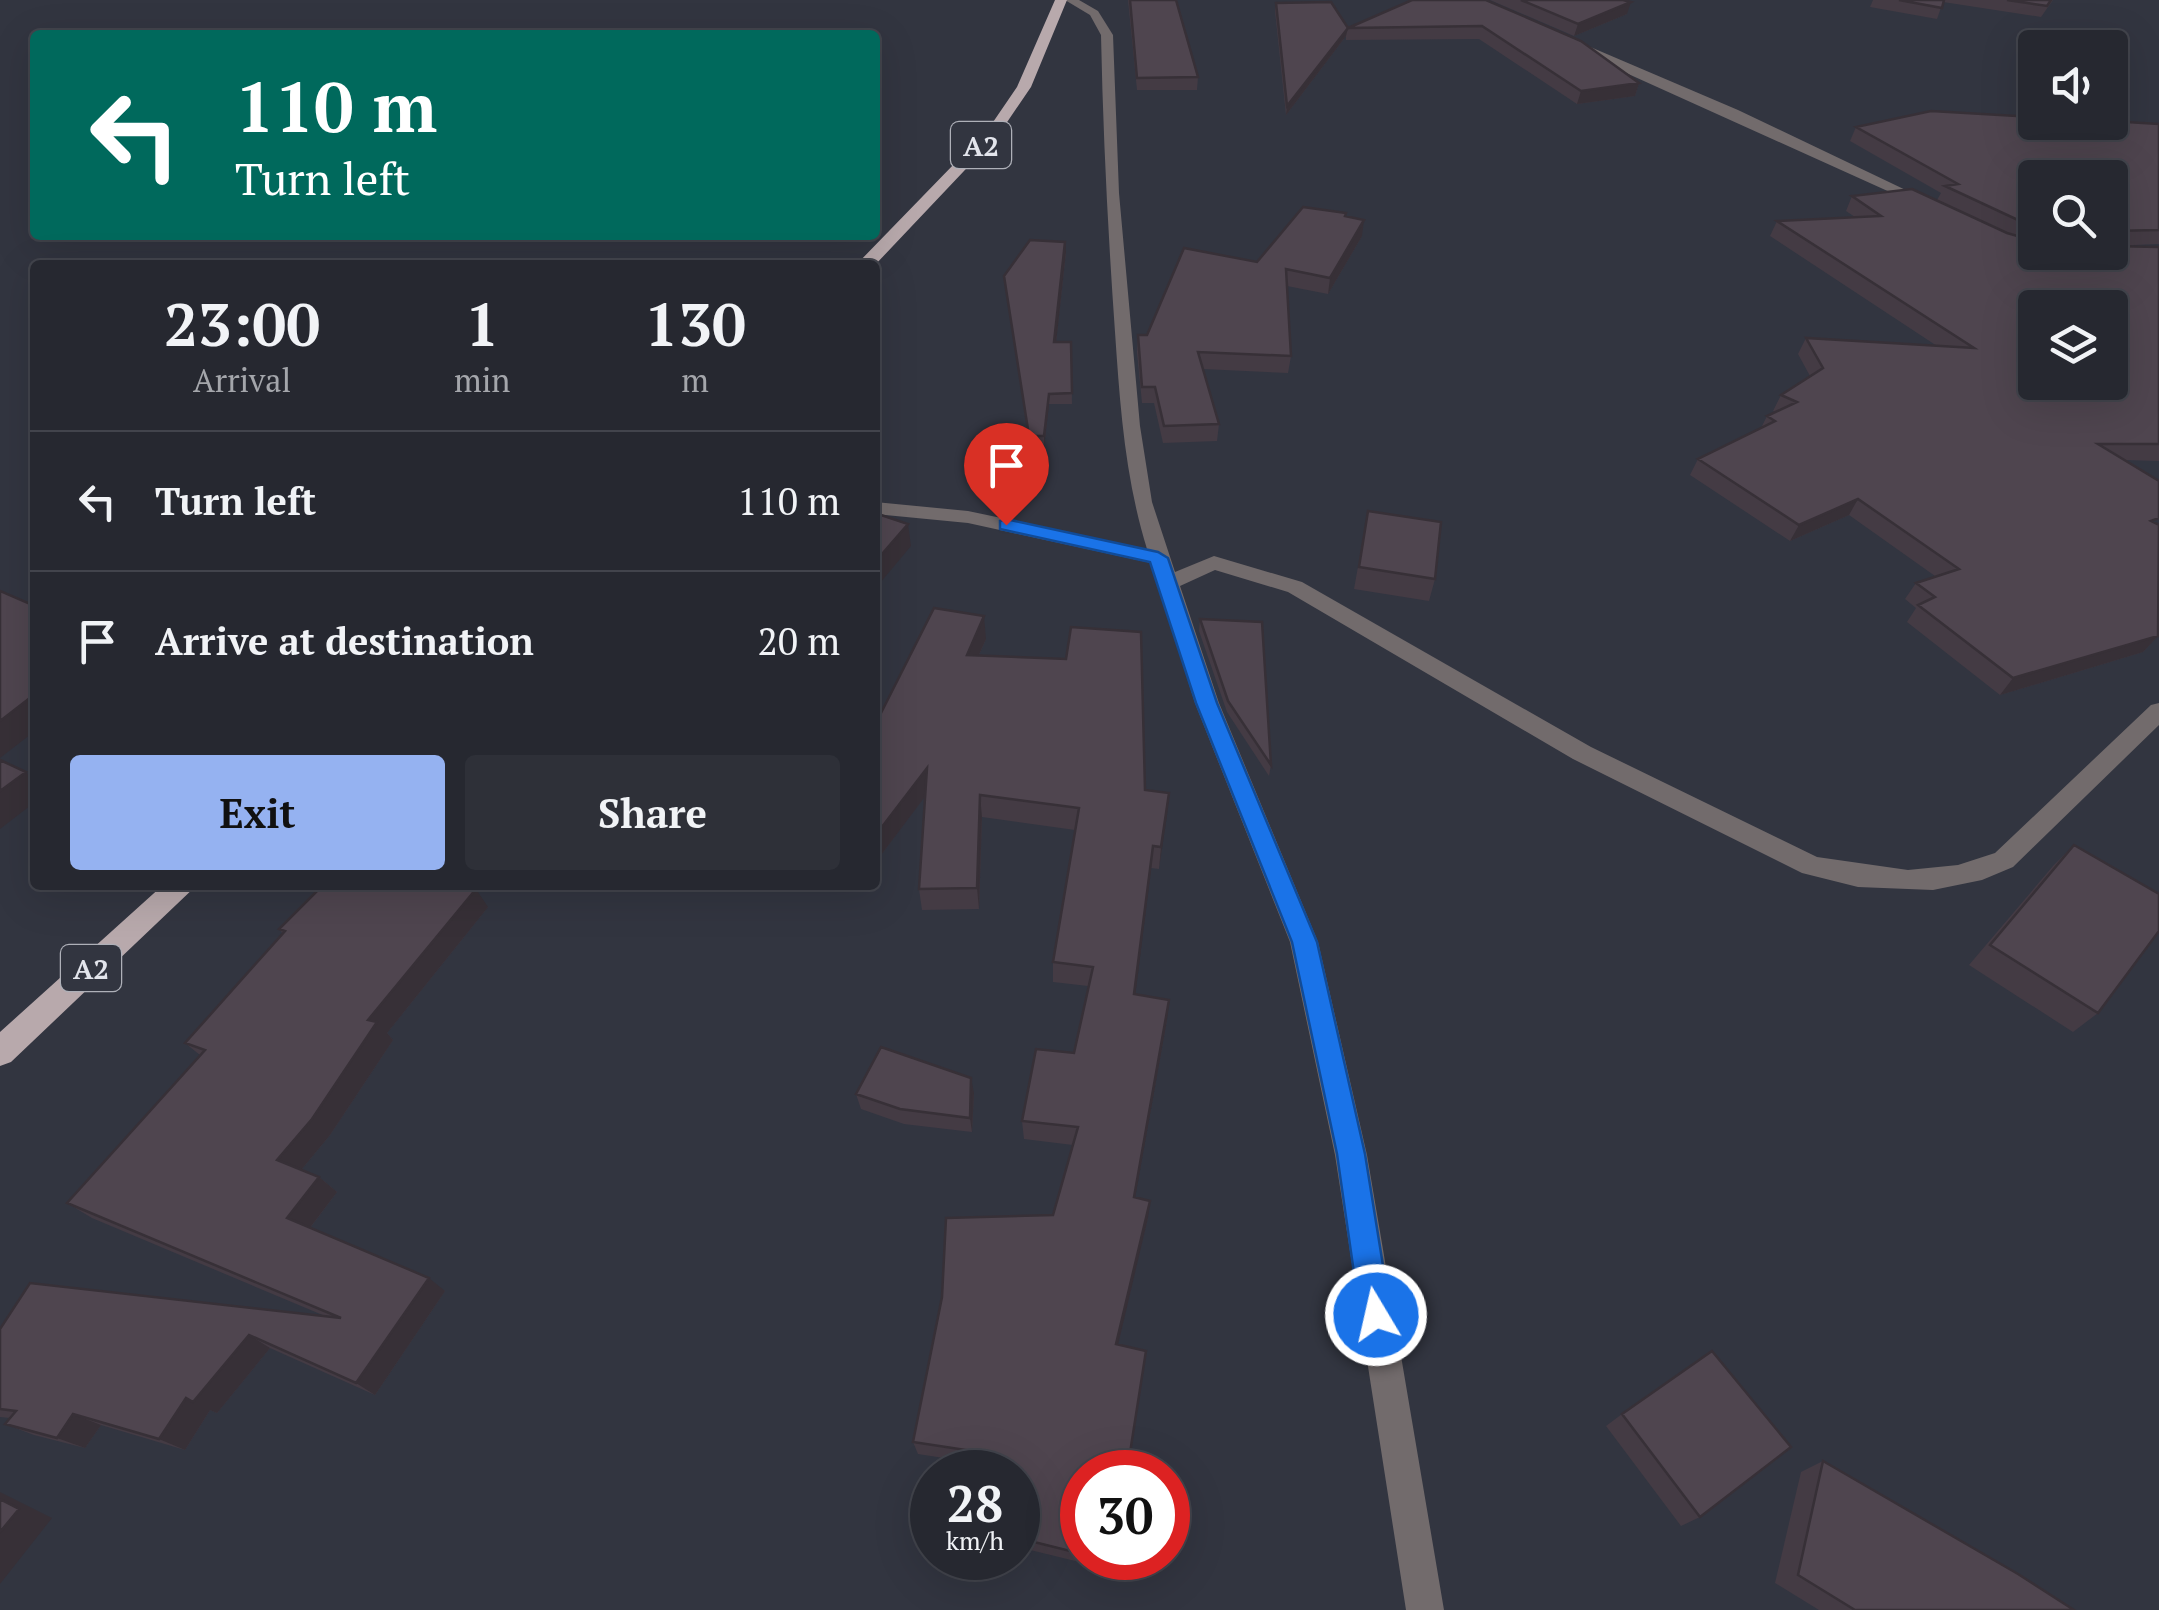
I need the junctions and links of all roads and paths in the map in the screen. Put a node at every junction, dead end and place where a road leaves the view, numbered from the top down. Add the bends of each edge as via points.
1 (1061, 0) edge
2 (1071, 0) edge
3 (1554, 35) edge
4 (1948, 214) edge
5 (869, 260) edge
6 (880, 508) edge
7 (1158, 558) junction
8 (1167, 583) junction
9 (2159, 710) edge
10 (177, 890) edge
11 (0, 1052) edge
12 (1425, 1610) edge

1 - 5 highway, A2 via 1033,70 994,131
2 - 7 street via 1094,13 1107,35 1131,426
3 - 4 street
6 - 7 street via 968,517
7 - 8 street
8 - 9 street via 1214,564 1295,587 1582,754 1810,866 1845,876 1982,872 2004,860
8 - 12 street via 1207,703 1304,942 1351,1154
10 - 11 highway, A2

